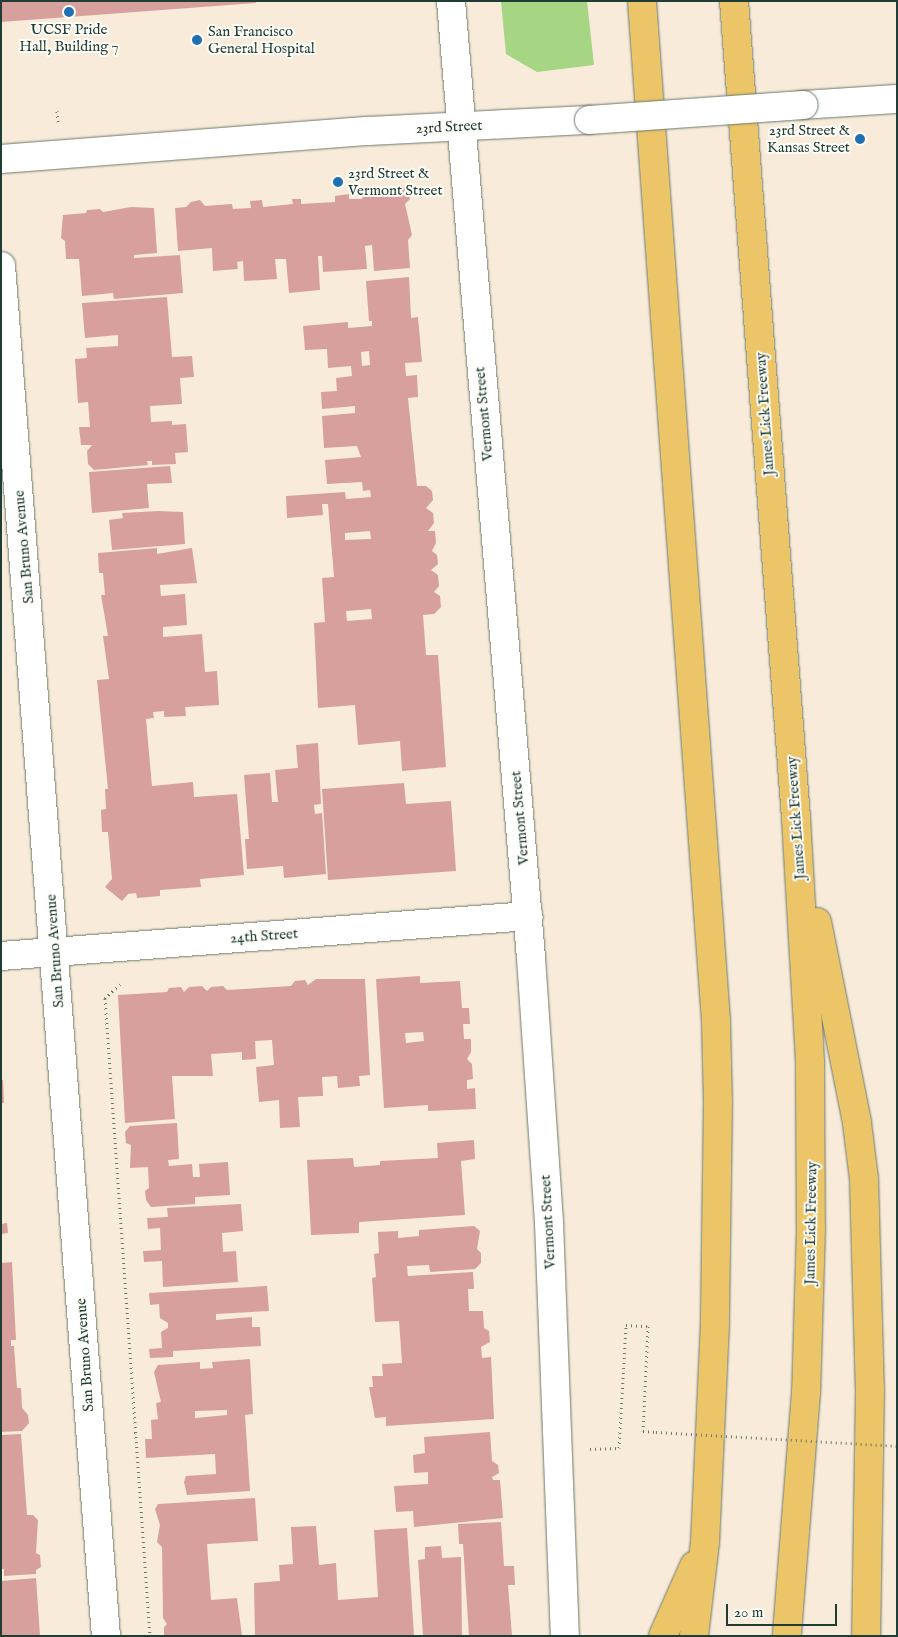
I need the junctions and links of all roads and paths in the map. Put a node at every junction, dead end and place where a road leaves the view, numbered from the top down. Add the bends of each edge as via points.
1 (452, 1) edge
2 (642, 1) edge
3 (734, 1) edge
4 (897, 99) edge
5 (57, 111) dead end
6 (58, 122) dead end
7 (460, 126) junction
8 (1, 159) edge
9 (1, 266) edge
10 (796, 818) junction
11 (528, 916) junction
12 (56, 952) junction
13 (1, 956) edge
14 (120, 984) dead end
15 (897, 1446) edge
16 (557, 1450) junction
17 (705, 1542) junction
18 (106, 1636) edge
19 (150, 1636) edge
20 (565, 1636) edge
21 (663, 1636) edge
22 (694, 1636) edge
23 (787, 1636) edge
24 (868, 1636) edge

1 - 7 street, Vermont Street
2 - 17 highway via 716,1020 715,1313
3 - 10 highway, James Lick Freeway
4 - 7 street, 23rd Street, bridge
5 - 6 path
7 - 8 street, 23rd Street
7 - 11 street, Vermont Street
9 - 12 street, San Bruno Avenue
10 - 23 highway, James Lick Freeway via 810,1064 811,1228 806,1392
10 - 24 highway via 857,1123 864,1178 869,1326
11 - 12 street, 24th Street
11 - 16 street, Vermont Street via 549,1223
12 - 13 street, 24th Street
12 - 18 street, San Bruno Avenue
14 - 19 path via 105,998
15 - 16 path, bridge via 643,1431 648,1326 626,1325 619,1448
16 - 20 street, Vermont Street
17 - 21 highway
17 - 22 highway

